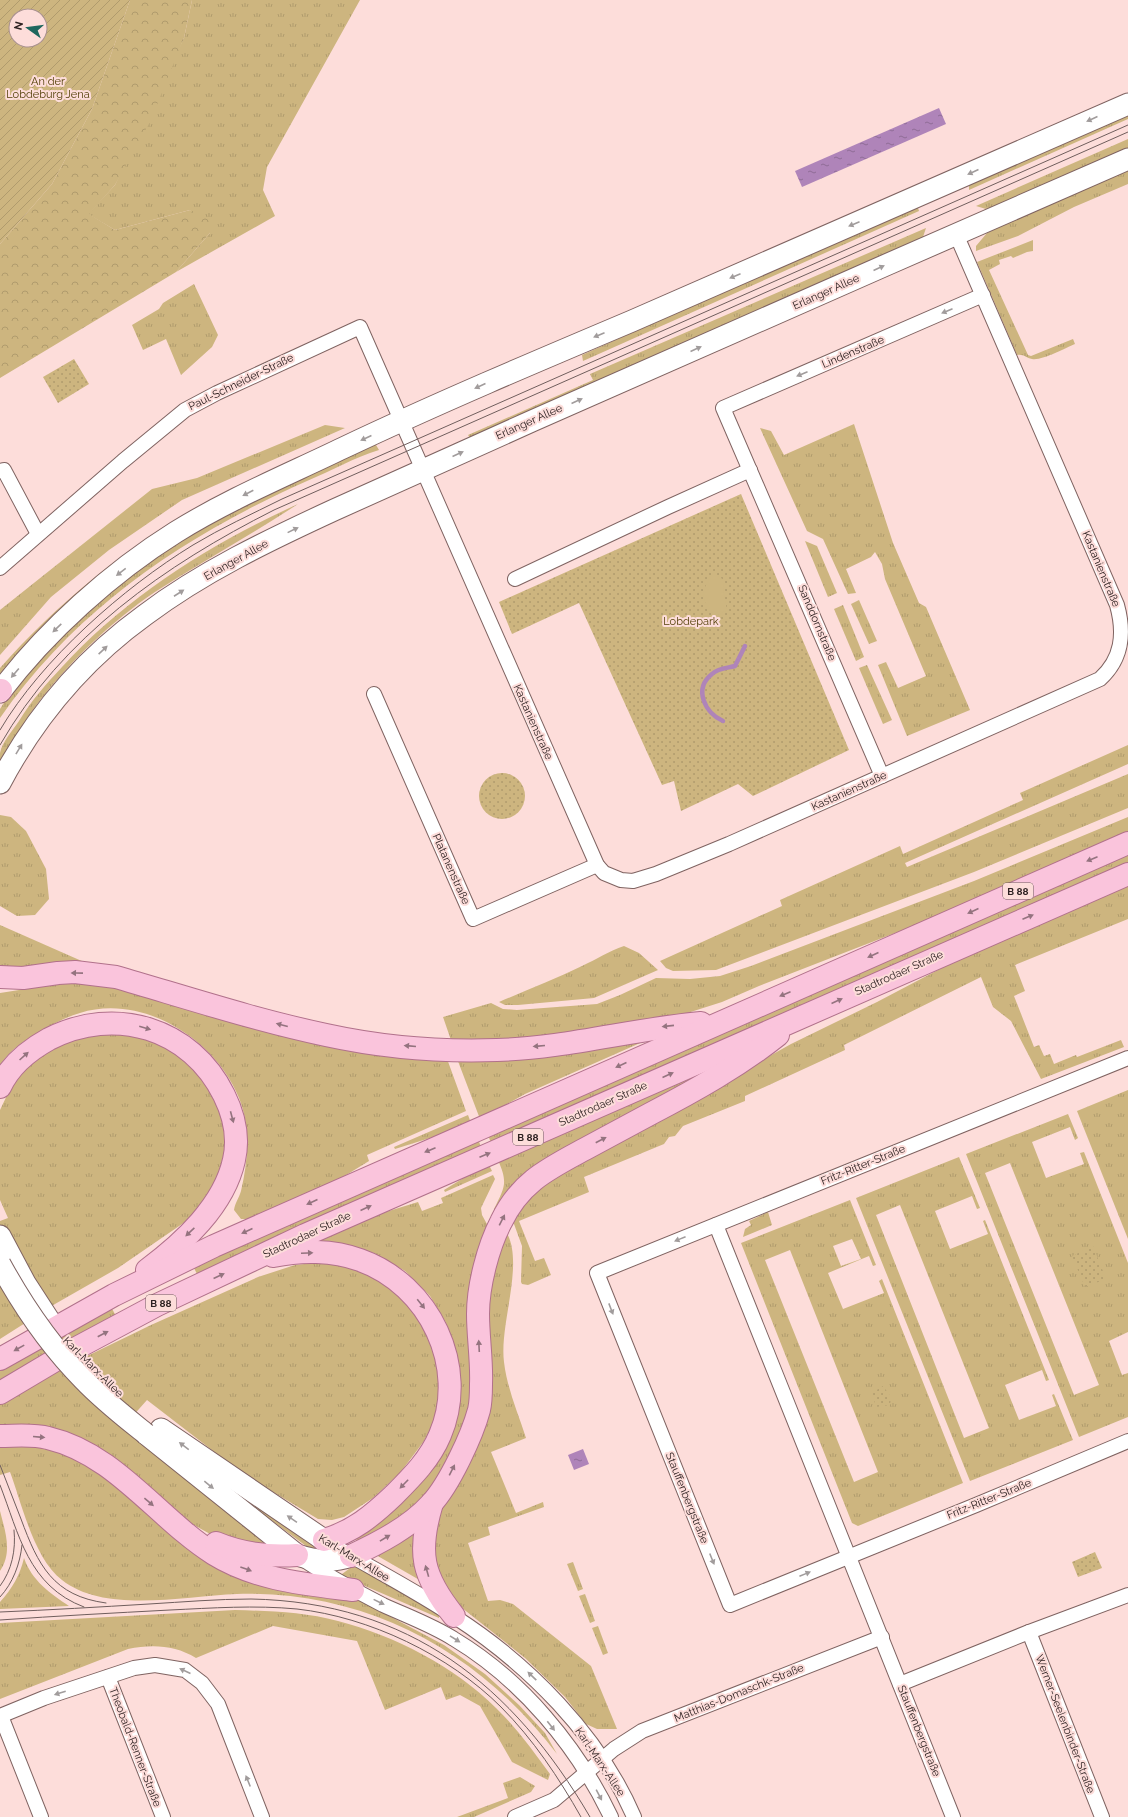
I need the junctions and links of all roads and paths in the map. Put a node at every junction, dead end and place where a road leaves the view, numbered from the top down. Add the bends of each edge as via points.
1 (1128, 104) edge
2 (1128, 159) edge
3 (956, 234) junction
4 (983, 295) junction
5 (724, 408) joint
6 (401, 421) junction
7 (422, 469) junction
8 (750, 470) junction
9 (0, 471) edge
10 (38, 534) junction
11 (0, 568) edge
12 (515, 579) dead end
13 (0, 691) edge
14 (374, 694) dead end
15 (882, 776) junction
16 (0, 783) edge
17 (1128, 843) edge
18 (597, 866) junction
19 (1128, 874) edge
20 (0, 977) edge
21 (23, 978) junction
22 (0, 986) edge
23 (801, 1016) junction
24 (720, 1022) junction
25 (1128, 1058) edge
26 (0, 1087) edge
27 (716, 1224) junction
28 (0, 1236) edge
29 (255, 1259) junction
30 (0, 1264) edge
31 (597, 1273) joint
32 (114, 1295) junction
33 (0, 1359) edge
34 (0, 1393) edge
35 (151, 1429) junction
36 (0, 1436) edge
37 (1128, 1441) edge
38 (432, 1503) junction
39 (167, 1517) junction
40 (324, 1540) junction
41 (297, 1555) junction
42 (351, 1556) junction
43 (849, 1556) junction
44 (354, 1590) junction
45 (1128, 1595) edge
46 (454, 1616) junction
47 (1029, 1632) junction
48 (882, 1638) junction
49 (108, 1677) junction
50 (900, 1684) junction
51 (1, 1716) edge
52 (602, 1760) junction
53 (586, 1773) junction
54 (41, 1817) edge
55 (163, 1817) edge
56 (262, 1817) edge
57 (515, 1817) edge
58 (611, 1817) edge
59 (634, 1817) edge
60 (953, 1817) edge
61 (1102, 1817) edge

1 -> 6 main road
2 - 3 main road, Erlanger Allee
3 - 4 street, Kastanienstraße
7 -> 3 main road, Erlanger Allee
4 -> 5 street, Lindenstraße
4 - 15 street, Kastanienstraße via 1117,605 1122,635 1110,670 1100,679
5 - 8 street, Sanddornstraße
6 - 7 street, Kastanienstraße
6 - 10 street, Paul-Schneider-Straße via 360,327 185,410
6 -> 13 main road via 251,492 152,548 119,573 58,628 29,656
16 -> 7 main road, Erlanger Allee via 25,739 58,696 96,656 146,614 262,545
7 - 18 street, Kastanienstraße
8 - 12 street
8 - 15 street, Sanddornstraße
9 - 10 street via 4,470
10 - 11 street, Paul-Schneider-Straße
14 - 18 street, Platanenstraße via 473,919
15 - 18 street, Kastanienstraße via 729,844 644,878 633,881 621,880 604,873
17 -> 24 main road, B 88
23 -> 19 main road, Stadtrodaer Straße / B 88
20 - 21 main road
21 - 22 main road
24 -> 21 main road via 662,1027 589,1041 546,1046 498,1050 444,1049 327,1036 116,977 75,972
29 -> 23 main road, Stadtrodaer Straße / B 88
38 -> 23 main road via 470,1434 479,1408 481,1383 478,1312 490,1249 509,1206 543,1171 674,1101 755,1054
24 -> 32 main road, B 88 via 214,1246
25 - 27 street, Fritz-Ritter-Straße
26 -> 32 main road via 13,1066 42,1043 75,1028 105,1022 126,1024 164,1035 181,1044 219,1084 233,1119 236,1140 234,1160 228,1179 217,1199 193,1230 153,1266
27 -> 31 street, Fritz-Ritter-Straße
27 - 43 street, Stauffenbergstraße
28 - 35 main road, Karl-Marx-Allee via 25,1283 49,1320 90,1367
34 -> 29 main road, Stadtrodaer Straße / B 88 via 69,1352 157,1305
29 -> 40 main road via 285,1254 330,1254 361,1260 382,1270 400,1283 429,1314 440,1335 449,1363 450,1391 447,1412 430,1454 402,1487 372,1514 346,1533
30 - 35 main road, Karl-Marx-Allee, bridge via 28,1312 52,1345 84,1380
31 -> 43 street, Stauffenbergstraße via 730,1605
32 -> 33 main road, B 88
40 -> 35 main road, Karl-Marx-Allee via 190,1450
35 -> 41 main road, Karl-Marx-Allee
36 -> 39 main road via 48,1438 70,1445 93,1457
37 - 43 street, Fritz-Ritter-Straße
42 -> 38 main road via 402,1528
46 -> 38 main road via 438,1596 425,1566 424,1533
39 - 41 main road via 217,1544 238,1551 270,1556
39 -> 44 main road via 191,1538 239,1566 265,1576 295,1583
40 - 42 street, Karl-Marx-Allee
41 - 42 main road via 324,1561 342,1560
41 - 44 street, Karl-Marx-Allee
42 - 46 street, Karl-Marx-Allee
43 - 48 street, Stauffenbergstraße
44 -> 53 street, Karl-Marx-Allee via 454,1639 492,1665 538,1709
45 - 47 street
52 -> 46 street, Karl-Marx-Allee via 579,1728 532,1676
47 - 50 street
47 - 61 street, Werner-Seelenbinder-Straße
48 - 50 street, Stauffenbergstraße
48 - 52 street, Matthias-Domaschk-Straße via 642,1732 626,1740
49 -> 51 street, Theobald-Renner-Straße via 44,1698
49 - 55 street, Theobald-Renner-Straße
56 -> 49 street, Theobald-Renner-Straße via 218,1704 202,1683 185,1670 155,1665 134,1668
50 - 60 street, Stauffenbergstraße
51 - 54 street, Theobald-Renner-Straße
52 - 53 street
52 - 59 street, Karl-Marx-Allee
53 - 57 street via 554,1800
53 -> 58 street, Karl-Marx-Allee

